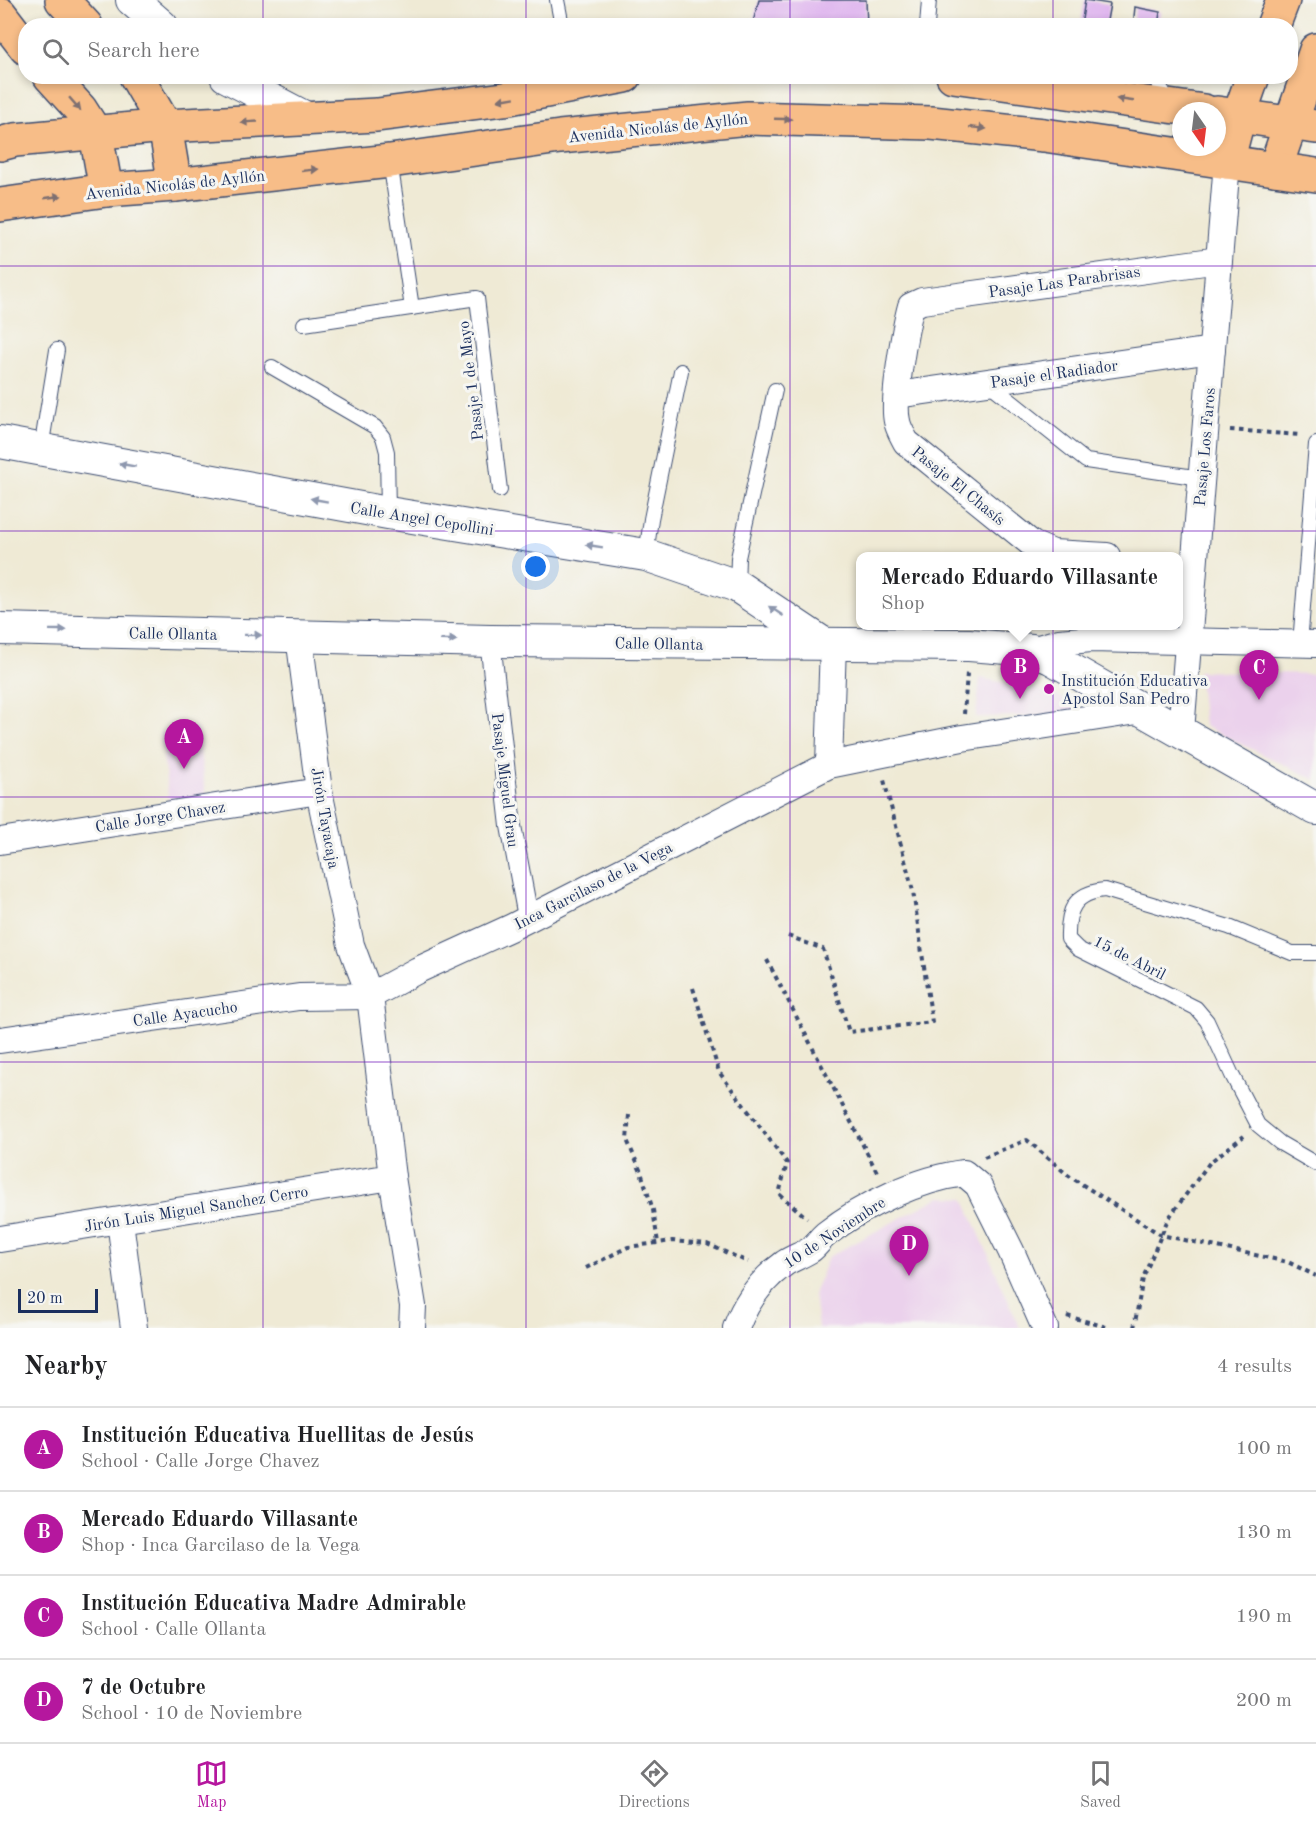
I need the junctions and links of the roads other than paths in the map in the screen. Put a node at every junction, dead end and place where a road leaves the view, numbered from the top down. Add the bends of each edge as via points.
1 (62, 0) edge
2 (132, 0) edge
3 (557, 0) edge
4 (929, 0) edge
5 (0, 14) edge
6 (79, 18) edge
7 (153, 18) edge
8 (560, 18) edge
9 (928, 18) edge
10 (18, 38) edge
11 (1316, 50) edge
12 (57, 84) edge
13 (141, 84) edge
14 (241, 84) edge
15 (562, 84) edge
16 (1027, 84) edge
17 (1159, 84) edge
18 (1248, 84) edge
19 (1171, 106) joint
20 (1228, 114) edge
21 (308, 119) junction
22 (1303, 125) edge
23 (165, 126) junction
24 (96, 134) junction
25 (0, 144) edge
26 (390, 161) junction
27 (1227, 162) junction
28 (1275, 169) junction
29 (1316, 175) edge
30 (175, 185) junction
31 (106, 190) junction
32 (0, 205) edge
33 (1219, 260) junction
34 (911, 306) joint
35 (412, 308) junction
36 (304, 324) dead end
37 (57, 350) dead end
38 (1212, 350) junction
39 (272, 367) dead end
40 (681, 371) dead end
41 (987, 382) junction
42 (775, 390) dead end
43 (897, 395) junction
44 (0, 442) edge
45 (1316, 444) edge
46 (41, 449) junction
47 (1201, 478) junction
48 (500, 490) dead end
49 (388, 513) junction
50 (1051, 552) edge
51 (646, 555) junction
52 (1187, 560) edge
53 (737, 585) junction
54 (0, 629) edge
55 (299, 636) junction
56 (490, 641) junction
57 (1188, 641) junction
58 (828, 644) junction
59 (1308, 644) edge
60 (1032, 650) junction
61 (1144, 710) junction
62 (1181, 731) junction
63 (829, 765) junction
64 (319, 791) junction
65 (1316, 809) edge
66 (0, 841) edge
67 (528, 917) junction
68 (1316, 953) edge
69 (370, 996) junction
70 (0, 1040) edge
71 (1316, 1164) edge
72 (392, 1177) junction
73 (120, 1221) junction
74 (0, 1239) edge
75 (1044, 1326) edge
76 (134, 1328) edge
77 (412, 1328) edge
78 (736, 1328) edge

1 - 6 main road
2 - 7 street
3 - 8 lane
4 - 9 lane
5 - 10 main road
11 - 22 main road
12 -> 24 main road
13 - 23 main road
14 - 21 street
15 -> 21 main road via 504,99 440,108
19 -> 16 main road
17 - 19 lane
18 - 20 main road
20 - 22 main road
20 - 27 main road
21 -> 23 main road
22 - 28 main road
23 - 24 main road
23 - 30 main road
24 - 25 main road
24 - 31 main road
26 -> 27 main road, Avenida Nicolás de Ayllón via 560,137 748,118 931,123
30 -> 26 main road, Avenida Nicolás de Ayllón
26 - 35 lane
27 - 28 main road, Avenida Nicolás de Ayllón
27 - 33 street, Pasaje Los Faros
28 - 29 main road, Avenida Nicolás de Ayllón
30 - 31 main road, Avenida Nicolás de Ayllón
32 -> 31 main road, Avenida Nicolás de Ayllón
33 - 34 street, Pasaje Las Parabrisas via 922,301
33 - 38 street, Pasaje Los Faros
34 - 43 street, Pasaje El Chasís
35 - 36 lane, Pasaje 1 de Mayo
35 - 48 lane, Pasaje 1 de Mayo via 477,298
37 - 46 lane
38 - 41 street, Pasaje el Radiador
38 - 47 street, Pasaje Los Faros
39 - 49 lane via 375,427 383,437 387,452
40 - 51 lane
41 - 43 street, Pasaje el Radiador
41 - 47 lane via 1086,460
42 - 53 lane via 738,558
43 - 50 street, Pasaje El Chasís via 896,421 906,442 1032,544
44 - 46 street, Calle Angel Cepollini
45 - 59 lane
49 -> 46 street, Calle Angel Cepollini
47 - 52 street, Pasaje Los Faros
51 -> 49 street, Calle Angel Cepollini
51 - 53 street, Calle Angel Cepollini
52 - 57 street, Pasaje Los Faros
58 -> 53 street, Calle Angel Cepollini
54 -> 55 street, Calle Ollanta
55 -> 56 street, Calle Ollanta
55 - 64 street, Jirón Tayacaja
56 - 58 street, Calle Ollanta
56 - 67 street, Pasaje Miguel Grau via 510,826
57 - 59 street, Calle Ollanta
57 - 60 street, Calle Ollanta via 1091,639
57 - 62 street, Pasaje Los Faros
58 - 60 street, Calle Ollanta via 969,645
58 - 63 street
60 - 61 street
61 - 62 street
61 - 63 street, Inca Garcilaso de la Vega via 962,738
62 - 65 street
63 - 67 street, Inca Garcilaso de la Vega
64 - 66 street, Calle Jorge Chavez
64 - 69 street, Jirón Tayacaja via 351,945
67 - 69 street, Inca Garcilaso de la Vega
68 - 71 lane, 15 de Abril via 1292,953 1229,927 1105,890 1080,897 1070,910 1068,939 1078,949 1196,1008 1207,1021 1258,1125
69 - 70 street, Calle Ayacucho via 299,997
69 - 72 street
72 - 73 street, Jirón Luis Miguel Sanchez Cerro
72 - 77 street via 413,1306
73 - 74 street, Jirón Luis Miguel Sanchez Cerro
73 - 76 street
75 - 78 street, 10 de Noviembre via 978,1185 964,1173 942,1176 890,1196 825,1234 811,1249 767,1278 751,1296

